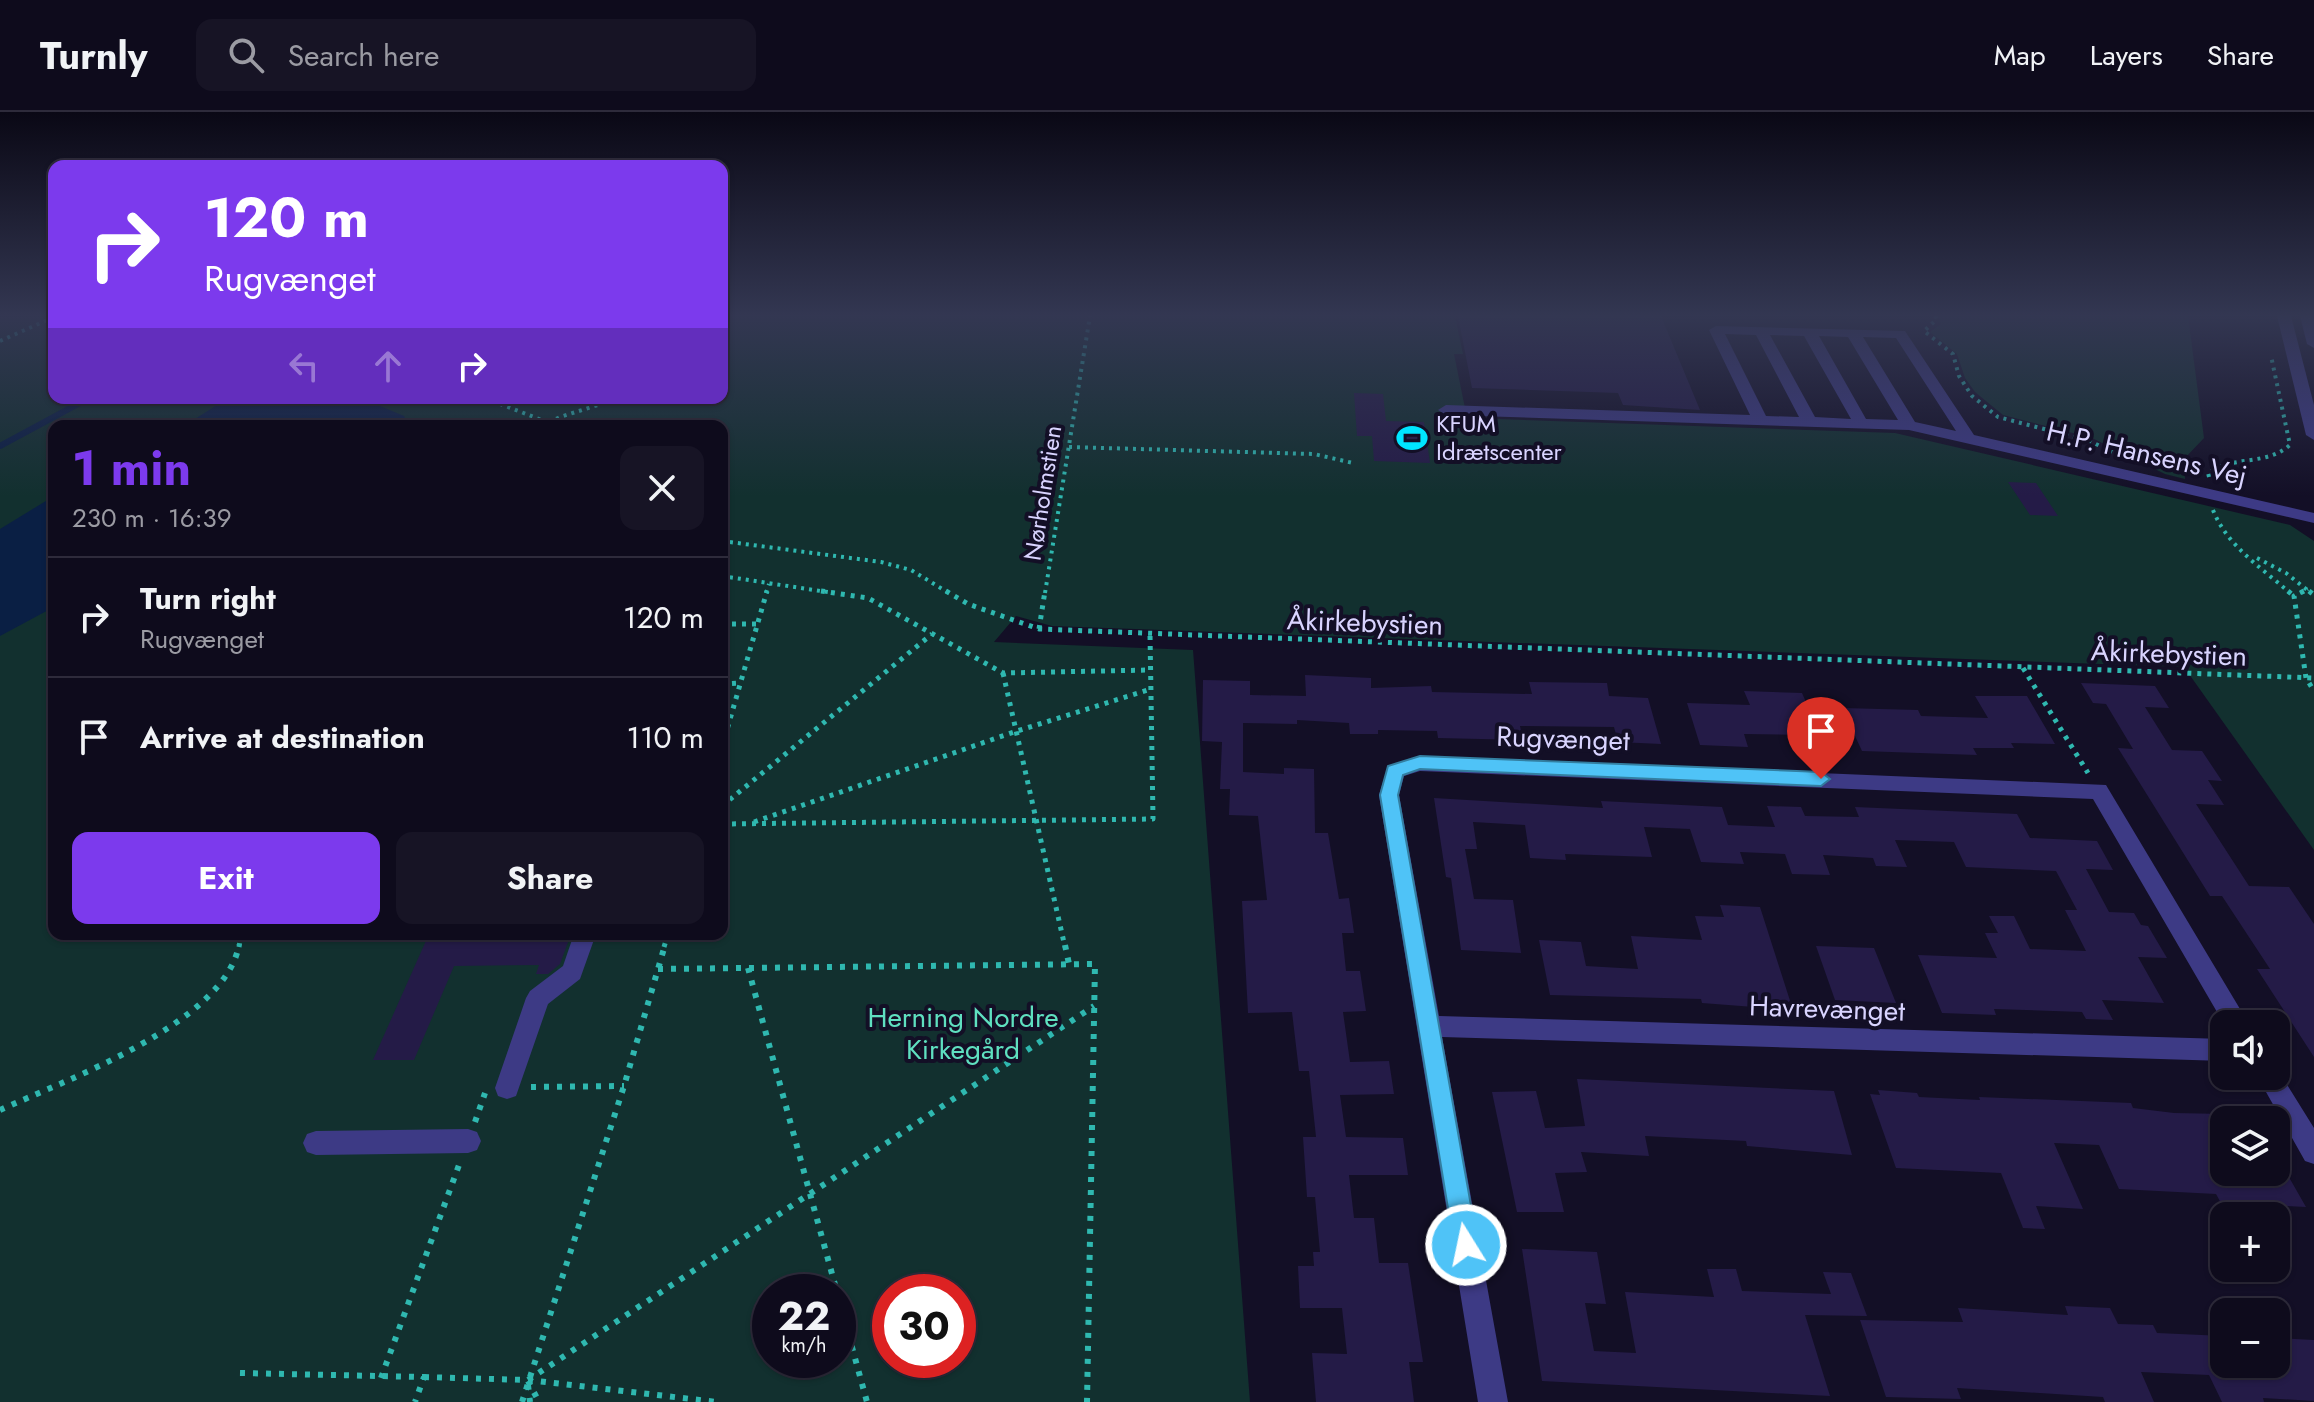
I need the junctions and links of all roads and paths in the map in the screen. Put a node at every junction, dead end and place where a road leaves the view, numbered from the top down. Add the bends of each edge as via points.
1 (1080, 376) edge
2 (1739, 376) edge
3 (1785, 376) edge
4 (1834, 376) edge
5 (1879, 376) edge
6 (1928, 376) edge
7 (1959, 376) edge
8 (2276, 376) edge
9 (2299, 376) edge
10 (501, 404) edge
11 (608, 404) edge
12 (1446, 410) dead end
13 (543, 420) edge
14 (555, 420) edge
15 (1760, 420) junction
16 (1809, 421) junction
17 (1861, 423) junction
18 (1909, 425) junction
19 (2314, 435) edge
20 (1968, 438) junction
21 (1069, 447) junction
22 (2115, 454) dead end
23 (1353, 463) dead end
24 (2210, 495) junction
25 (2314, 518) edge
26 (728, 542) edge
27 (2248, 554) junction
28 (728, 577) edge
29 (769, 584) junction
30 (2308, 589) junction
31 (2314, 595) edge
32 (2294, 596) junction
33 (728, 624) edge
34 (758, 624) junction
35 (1039, 629) junction
36 (932, 634) junction
37 (1150, 634) junction
38 (2023, 668) junction
39 (1150, 670) junction
40 (1003, 673) junction
41 (2306, 678) junction
42 (2314, 678) edge
43 (741, 683) junction
44 (728, 684) edge
45 (1151, 689) junction
46 (2314, 691) edge
47 (728, 727) edge
48 (1017, 731) junction
49 (2099, 791) junction
50 (728, 801) edge
51 (1035, 820) junction
52 (728, 824) edge
53 (750, 824) junction
54 (240, 940) edge
55 (583, 940) edge
56 (666, 940) edge
57 (1069, 964) junction
58 (748, 968) junction
59 (658, 969) junction
60 (1095, 1006) junction
61 (2229, 1010) edge
62 (1428, 1026) junction
63 (2210, 1050) edge
64 (624, 1086) junction
65 (507, 1088) junction
66 (2277, 1090) edge
67 (0, 1110) edge
68 (468, 1141) junction
69 (316, 1143) dead end
70 (2314, 1152) edge
71 (810, 1193) junction
72 (832, 1274) edge
73 (856, 1361) edge
74 (240, 1373) dead end
75 (424, 1377) junction
76 (381, 1378) junction
77 (528, 1380) junction
78 (415, 1402) edge
79 (522, 1402) edge
80 (530, 1402) edge
81 (539, 1402) edge
82 (717, 1402) edge
83 (867, 1402) edge
84 (1087, 1402) edge
85 (1493, 1402) edge

1 - 21 path, Nørholmstien
2 - 15 street
3 - 16 street
4 - 17 street
5 - 18 street
6 - 20 street
7 - 22 path via 1972,396 1998,417 2090,441
8 - 24 path via 2290,445 2282,455 2217,465 2208,473
9 - 19 street
10 - 13 path
11 - 14 path
12 - 15 street, H.P. Hansens Vej
15 - 16 street, H.P. Hansens Vej
16 - 17 street, H.P. Hansens Vej
17 - 18 street, H.P. Hansens Vej
18 - 20 street, H.P. Hansens Vej
20 - 24 street, H.P. Hansens Vej
21 - 23 path via 1314,454
21 - 35 path, Nørholmstien
24 - 25 street, H.P. Hansens Vej
24 - 27 path via 2216,523
26 - 35 path, Åkirkebystien via 911,570 968,604
27 - 30 path
27 - 32 path
28 - 29 path
29 - 34 path
29 - 36 path via 868,598
30 - 31 path
30 - 32 path
32 - 41 path
33 - 34 path
34 - 43 path
35 - 37 path, Åkirkebystien
36 - 40 path
36 - 50 path
37 - 38 path, Åkirkebystien
37 - 39 path
38 - 41 path, Åkirkebystien
38 - 49 path
39 - 40 path
39 - 45 path
40 - 48 path
41 - 42 path, Åkirkebystien
41 - 46 path
43 - 44 path
43 - 47 path
45 - 48 path
45 - 51 path via 1153,819
48 - 51 path
48 - 53 path
49 - 61 street
49 - 62 street, Rugvænget via 1420,763 1395,771 1389,795
51 - 53 path
51 - 57 path
52 - 53 path
54 - 67 path via 234,964 204,1003 137,1046
55 - 65 street via 572,972 538,998
56 - 59 path
57 - 58 path
57 - 60 path via 1095,964
58 - 59 path
58 - 71 path
59 - 64 path
60 - 71 path
60 - 84 path
62 - 63 street, Havrevænget
62 - 85 street, Rugvænget
64 - 65 path
64 - 77 path
65 - 68 path via 487,1088
66 - 70 street
68 - 69 street
68 - 76 path
71 - 72 path
71 - 77 path
73 - 83 path
74 - 76 path
75 - 76 path
75 - 77 path
75 - 78 path
77 - 79 path
77 - 80 path
77 - 81 path
77 - 82 path

